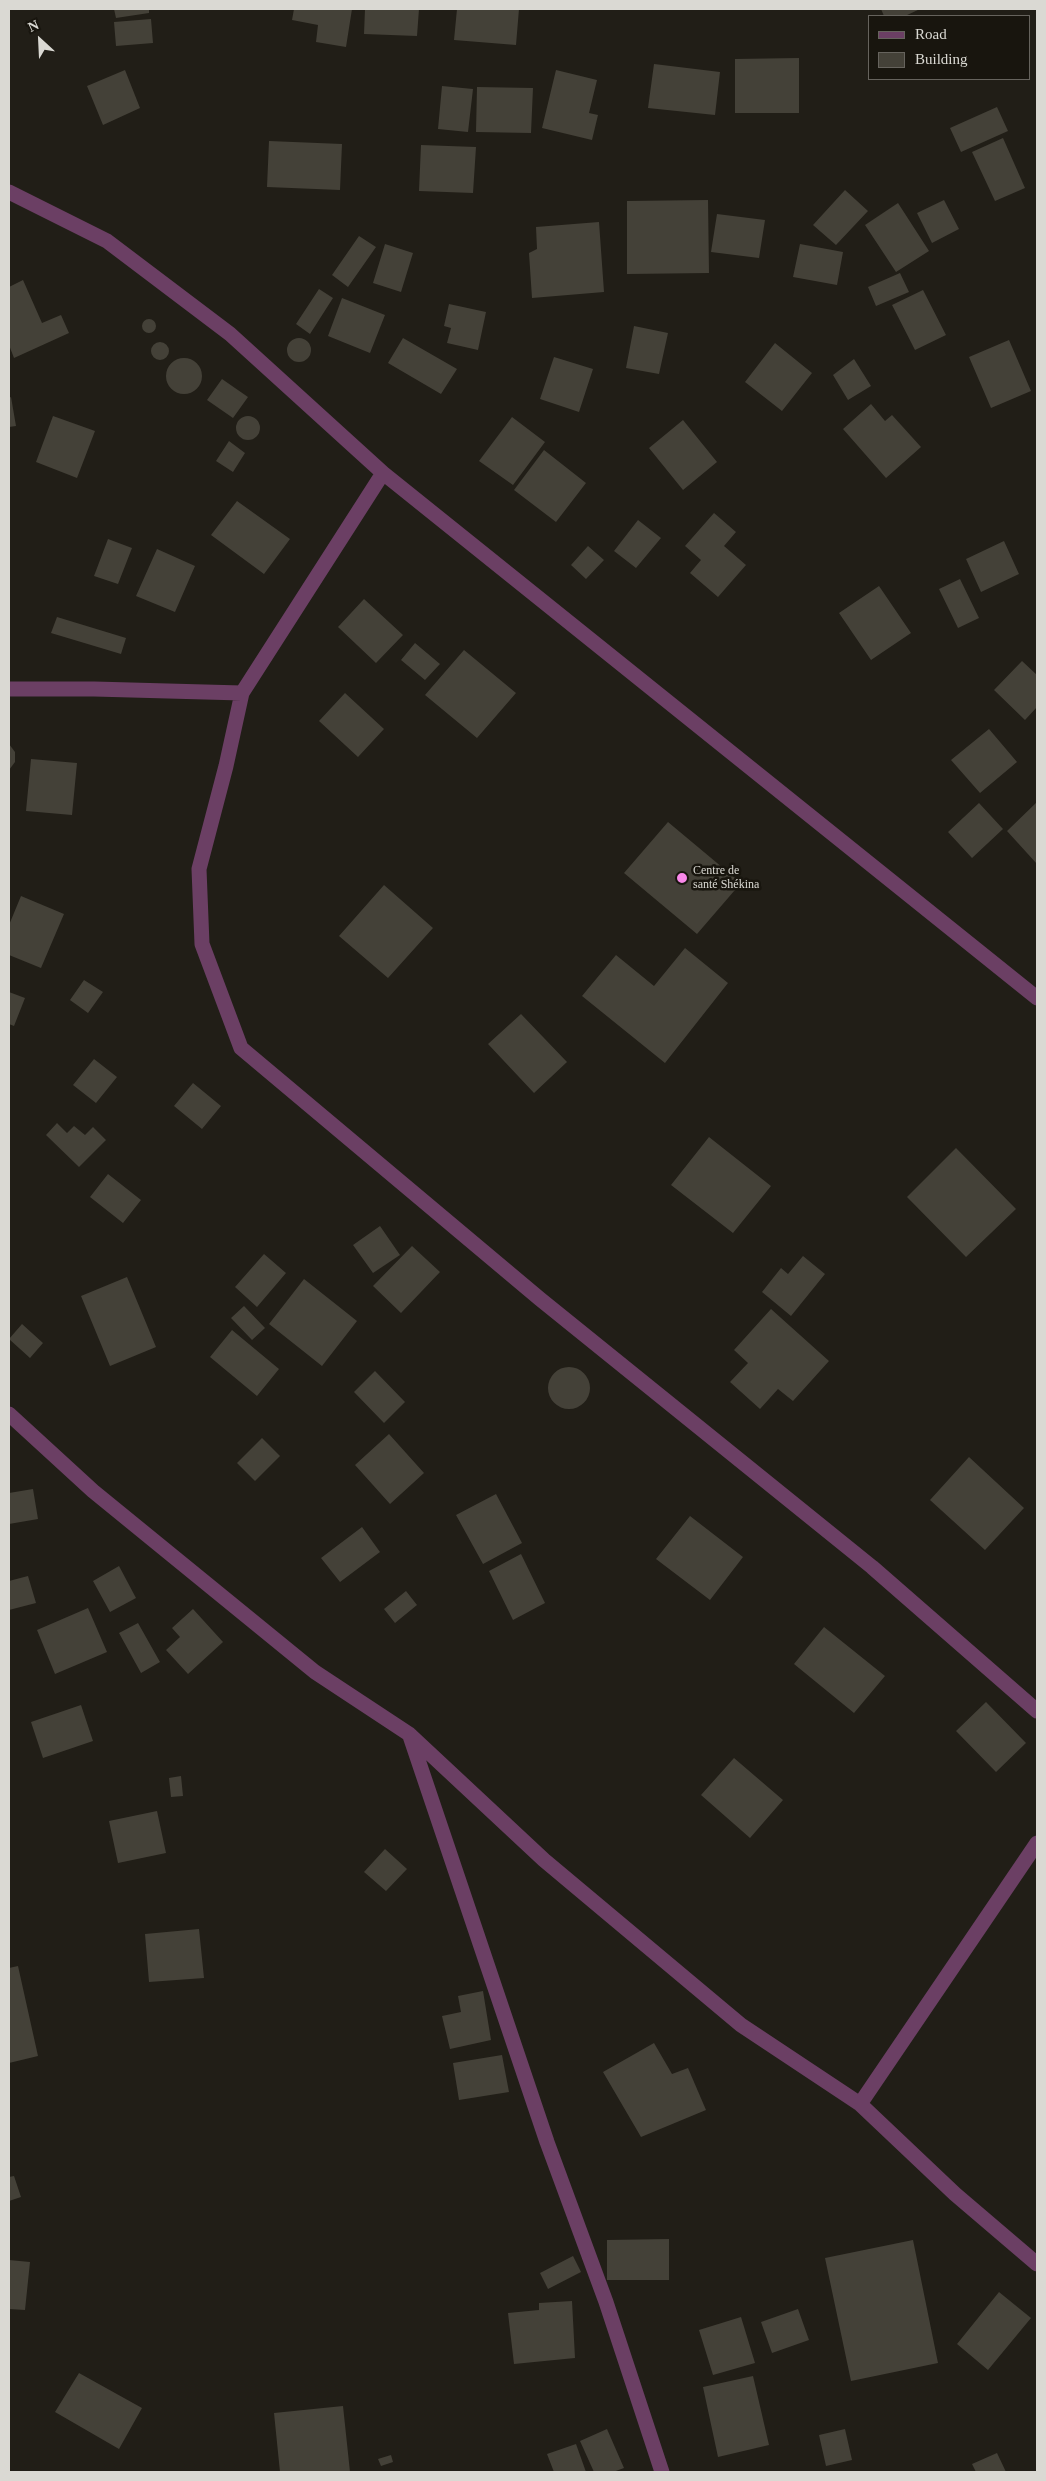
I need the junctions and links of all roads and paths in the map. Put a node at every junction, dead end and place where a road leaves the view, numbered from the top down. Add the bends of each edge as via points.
1 (9, 192) edge
2 (383, 473) junction
3 (9, 689) edge
4 (242, 693) junction
5 (1037, 998) edge
6 (9, 1414) edge
7 (1037, 1711) edge
8 (409, 1734) junction
9 (1037, 1843) edge
10 (860, 2104) junction
11 (1037, 2264) edge
12 (662, 2472) edge

1 - 2 street via 107,241 230,334
2 - 4 street
2 - 5 street
3 - 4 street
4 - 7 street via 199,869 202,944 241,1048 532,1293 872,1567
6 - 8 street via 93,1491 315,1672
8 - 10 street via 544,1860 741,2025
8 - 12 street
9 - 10 street
10 - 11 street via 955,2194

